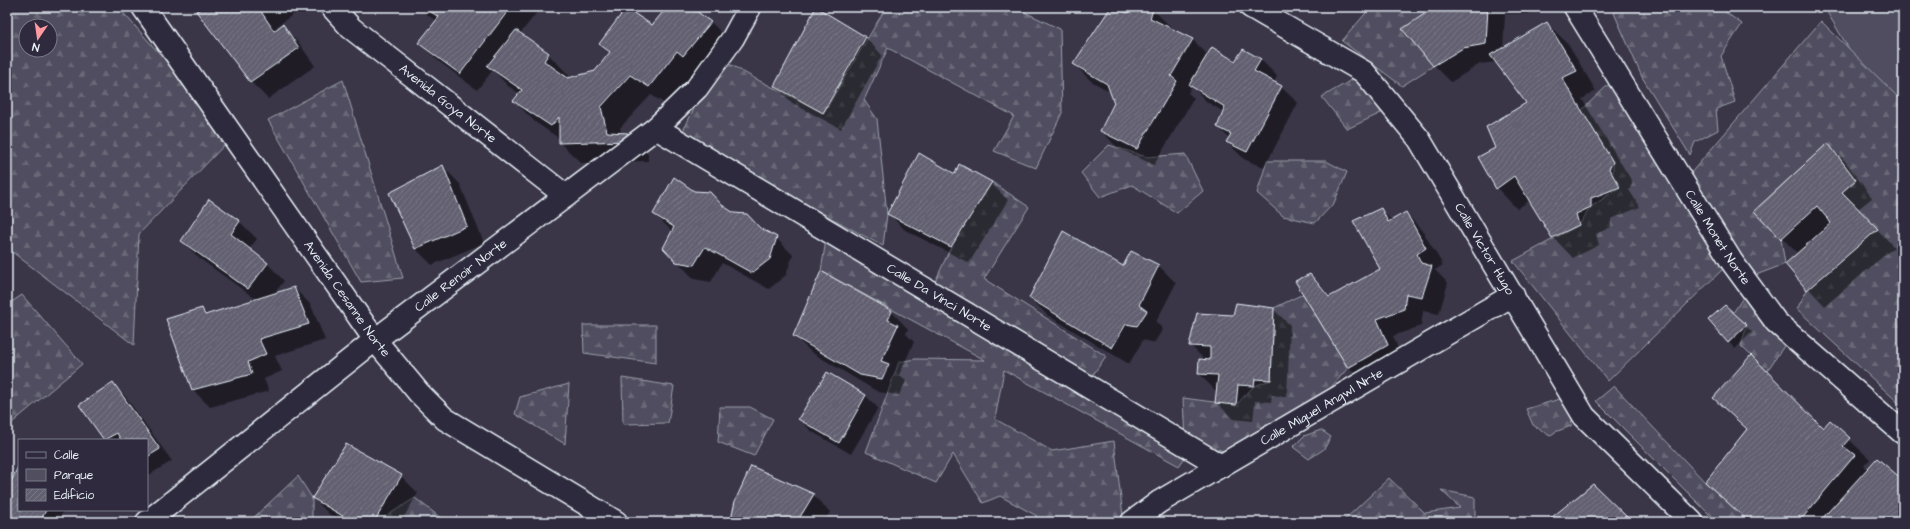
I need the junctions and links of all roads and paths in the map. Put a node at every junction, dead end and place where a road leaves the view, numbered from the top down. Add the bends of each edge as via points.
1 (143, 7) edge
2 (332, 7) edge
3 (750, 7) edge
4 (1251, 7) edge
5 (1575, 7) edge
6 (656, 128) junction
7 (566, 196) junction
8 (1513, 296) junction
9 (374, 340) junction
10 (1903, 433) edge
11 (1222, 466) junction
12 (147, 522) edge
13 (616, 522) edge
14 (1132, 522) edge
15 (1692, 522) edge

1 - 9 street, Avenida Cesanne Norte
2 - 7 street, Avenida Goya Norte via 351,28
3 - 6 street, Calle Renoir Norte via 733,38 697,88
4 - 8 street, Calle Victor Hugo via 1364,72 1419,139
5 - 10 street, Calle Monet Norte via 1732,262 1776,322
6 - 7 street, Calle Renoir Norte
6 - 11 street, Calle Da Vinci Norte
7 - 9 street, Calle Renoir Norte
8 - 11 street, Calle Miguel Angwl Nrte
8 - 15 street, Calle Victor Hugo via 1584,416
9 - 12 street, Calle Renoir Norte
9 - 13 street, Avenida Cesanne Norte via 445,419
11 - 14 street, Calle Miguel Angwl Nrte via 1159,502

